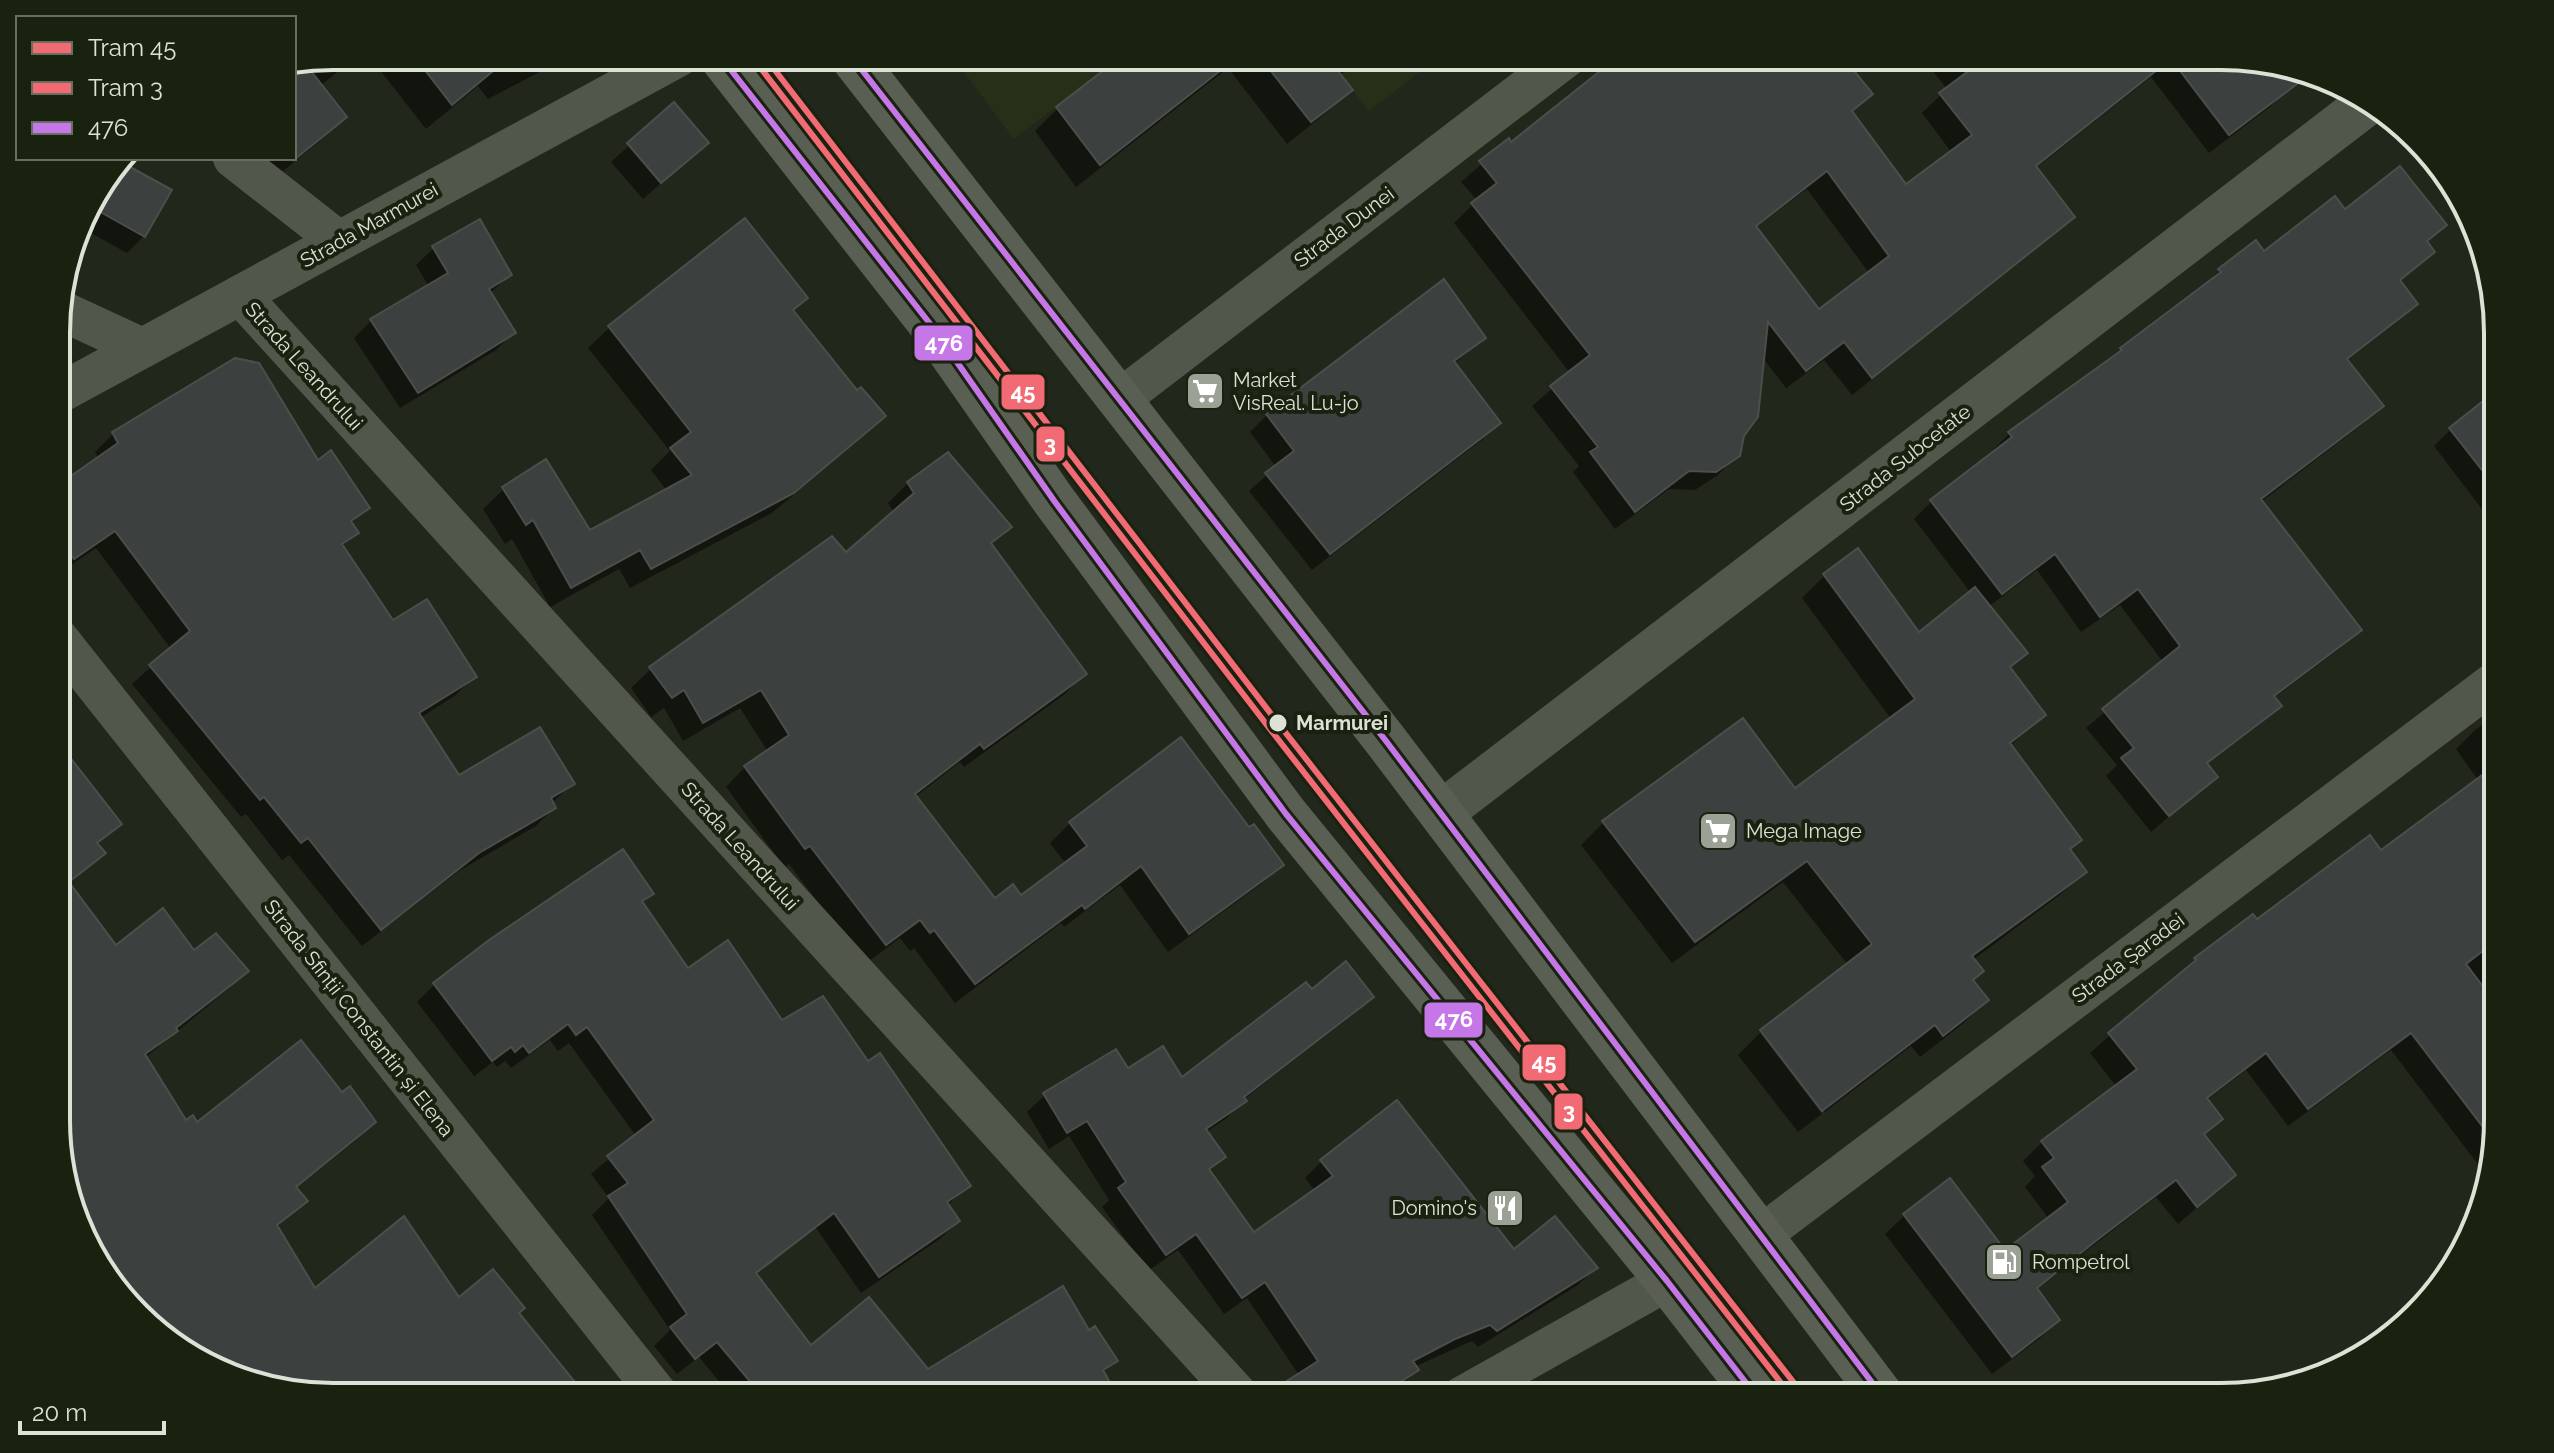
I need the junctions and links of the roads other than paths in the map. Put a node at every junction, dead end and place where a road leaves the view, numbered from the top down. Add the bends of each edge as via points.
1 (654, 70) edge
2 (731, 70) edge
3 (862, 70) edge
4 (1550, 70) edge
5 (2359, 109) edge
6 (236, 160) edge
7 (339, 241) junction
8 (240, 295) junction
9 (71, 315) edge
10 (142, 348) junction
11 (70, 387) edge
12 (1120, 399) junction
13 (70, 653) edge
14 (2483, 691) edge
15 (1441, 813) junction
16 (1760, 1236) junction
17 (1667, 1281) junction
18 (1487, 1382) edge
19 (1746, 1382) edge
20 (1872, 1382) edge
21 (649, 1383) edge
22 (1227, 1383) edge

1 - 7 street, Strada Marmurei
2 - 17 main road via 931,325 1286,814
3 - 12 main road
4 - 12 street, Strada Dunei
5 - 15 street, Strada Subcetate
6 - 7 street
7 - 8 street, Strada Marmurei
8 - 10 street, Strada Marmurei
8 - 22 street, Strada Leandrului
9 - 10 street
10 - 11 street, Strada Marmurei
12 - 15 main road
13 - 21 street, Strada Sfinții Constantin și Elena
14 - 16 street, Strada Șaradei
15 - 16 main road
16 - 20 main road
17 - 18 street
17 - 19 main road

